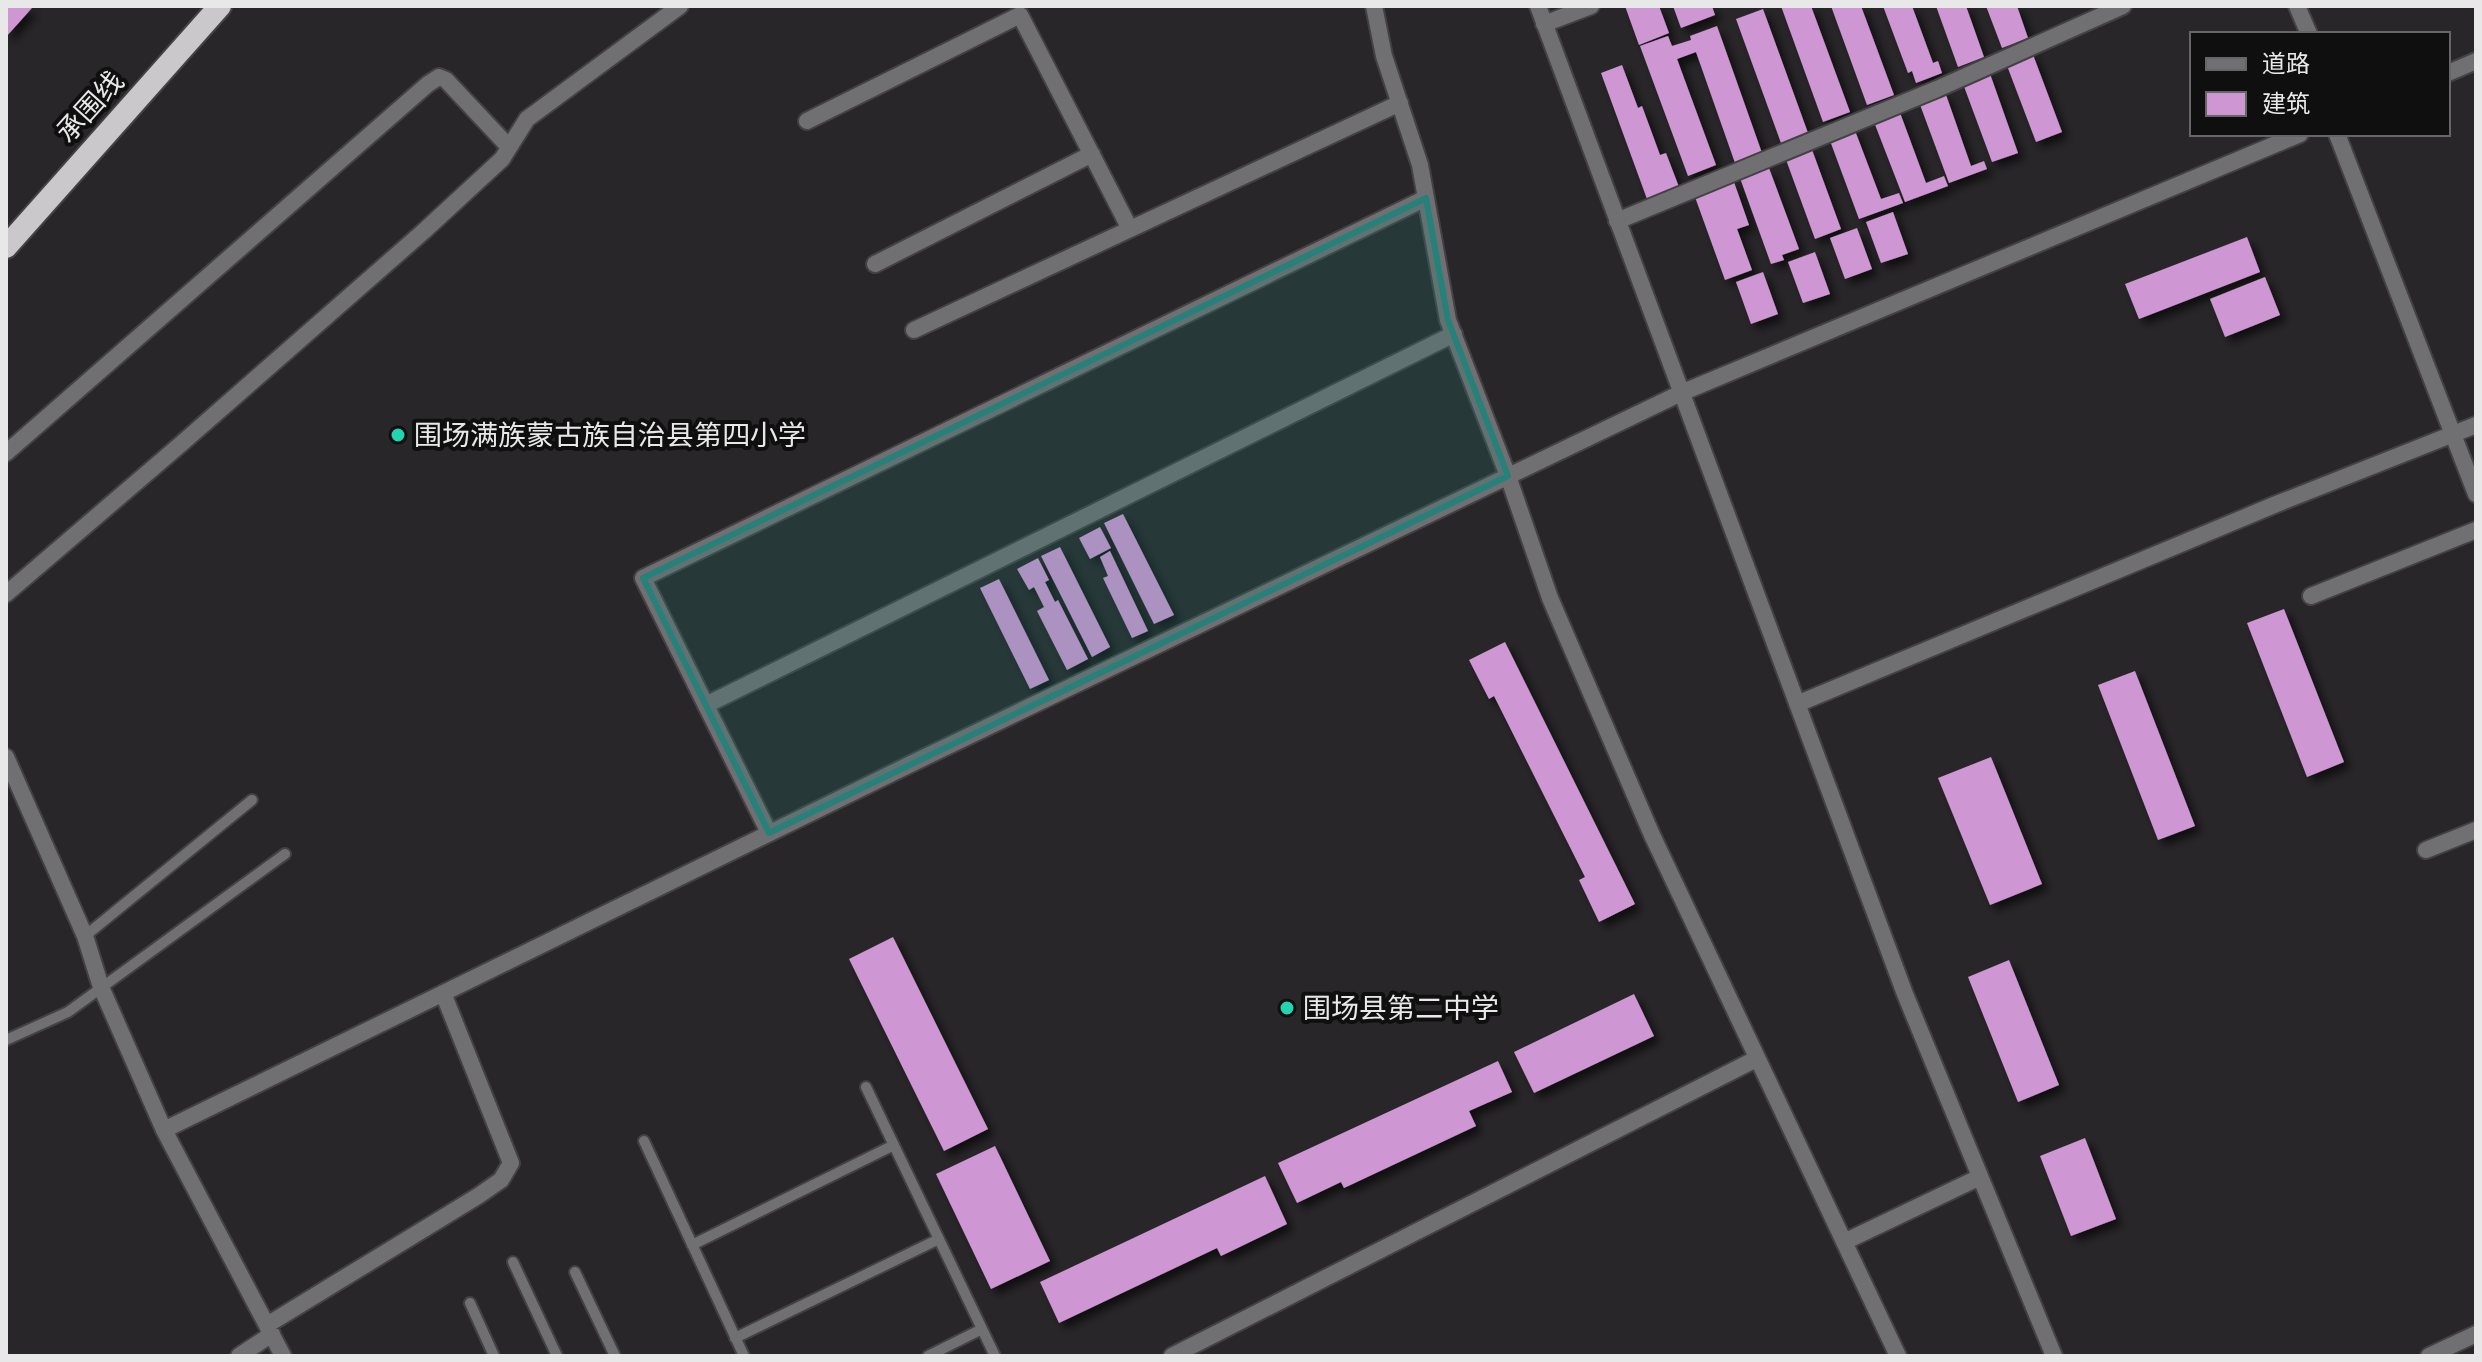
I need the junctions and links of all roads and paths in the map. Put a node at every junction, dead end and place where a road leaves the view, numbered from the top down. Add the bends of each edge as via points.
1 (220, 6) edge
2 (680, 6) edge
3 (1374, 6) edge
4 (1538, 6) edge
5 (1591, 6) edge
6 (2123, 6) edge
7 (2297, 6) edge
8 (1544, 24) junction
9 (2308, 32) edge
10 (2476, 61) edge
11 (2450, 72) edge
12 (1400, 103) junction
13 (807, 121) dead end
14 (2295, 136) edge
15 (2338, 136) edge
16 (509, 147) junction
17 (1092, 154) junction
18 (1426, 198) junction
19 (1617, 221) junction
20 (1130, 229) junction
21 (6, 247) edge
22 (875, 264) dead end
23 (914, 330) dead end
24 (1454, 334) junction
25 (1681, 393) junction
26 (2476, 425) edge
27 (2454, 434) junction
28 (6, 453) edge
29 (1508, 476) junction
30 (2476, 494) edge
31 (2476, 530) edge
32 (6, 594) edge
33 (2311, 596) dead end
34 (1797, 704) junction
35 (706, 705) junction
36 (6, 757) edge
37 (252, 800) dead end
38 (2476, 830) edge
39 (769, 833) junction
40 (2426, 850) dead end
41 (285, 854) dead end
42 (85, 936) junction
43 (101, 987) junction
44 (443, 993) junction
45 (6, 1040) edge
46 (1756, 1059) junction
47 (866, 1087) dead end
48 (164, 1130) junction
49 (644, 1141) dead end
50 (894, 1145) junction
51 (1980, 1177) junction
52 (939, 1239) junction
53 (1844, 1242) junction
54 (692, 1245) junction
55 (513, 1262) dead end
56 (575, 1272) dead end
57 (470, 1303) dead end
58 (982, 1329) junction
59 (270, 1330) junction
60 (2476, 1334) edge
61 (735, 1338) junction
62 (239, 1356) edge
63 (283, 1356) edge
64 (494, 1356) edge
65 (557, 1356) edge
66 (615, 1356) edge
67 (744, 1356) edge
68 (928, 1356) edge
69 (995, 1356) edge
70 (1172, 1356) edge
71 (1898, 1356) edge
72 (2054, 1356) edge
73 (2429, 1356) edge

1 - 21 highway, 承围线
2 - 16 street via 527,119
3 - 12 street
4 - 8 street
5 - 8 street
6 - 19 street
7 - 9 street
8 - 19 street
10 - 11 street
12 - 18 street
12 - 20 street
13 - 17 street via 1020,15
14 - 25 street
15 - 27 street
16 - 28 street via 439,77
16 - 32 street via 424,231
17 - 20 street
17 - 22 street
18 - 24 street
18 - 35 street via 643,578
19 - 25 street
20 - 23 street
24 - 29 street
24 - 35 street
25 - 29 street
25 - 34 street
26 - 27 street
27 - 30 street
27 - 34 street
29 - 39 street
29 - 46 street via 1550,598
31 - 33 street
34 - 51 street
35 - 39 street
36 - 42 street
37 - 42 lane
38 - 40 street
39 - 44 street
41 - 43 lane
42 - 43 street
43 - 45 lane via 68,1012
43 - 48 street
44 - 48 street
44 - 59 street via 511,1163 501,1180 478,1196
46 - 53 street
46 - 70 street
47 - 50 lane
48 - 59 street
49 - 54 lane
50 - 52 lane
50 - 54 lane
51 - 53 street
51 - 72 street
52 - 58 lane
52 - 61 lane
53 - 71 street
54 - 61 lane
55 - 65 lane
56 - 66 lane
57 - 64 lane
58 - 68 lane
58 - 69 lane
59 - 62 street
59 - 63 street
60 - 73 street
61 - 67 lane

